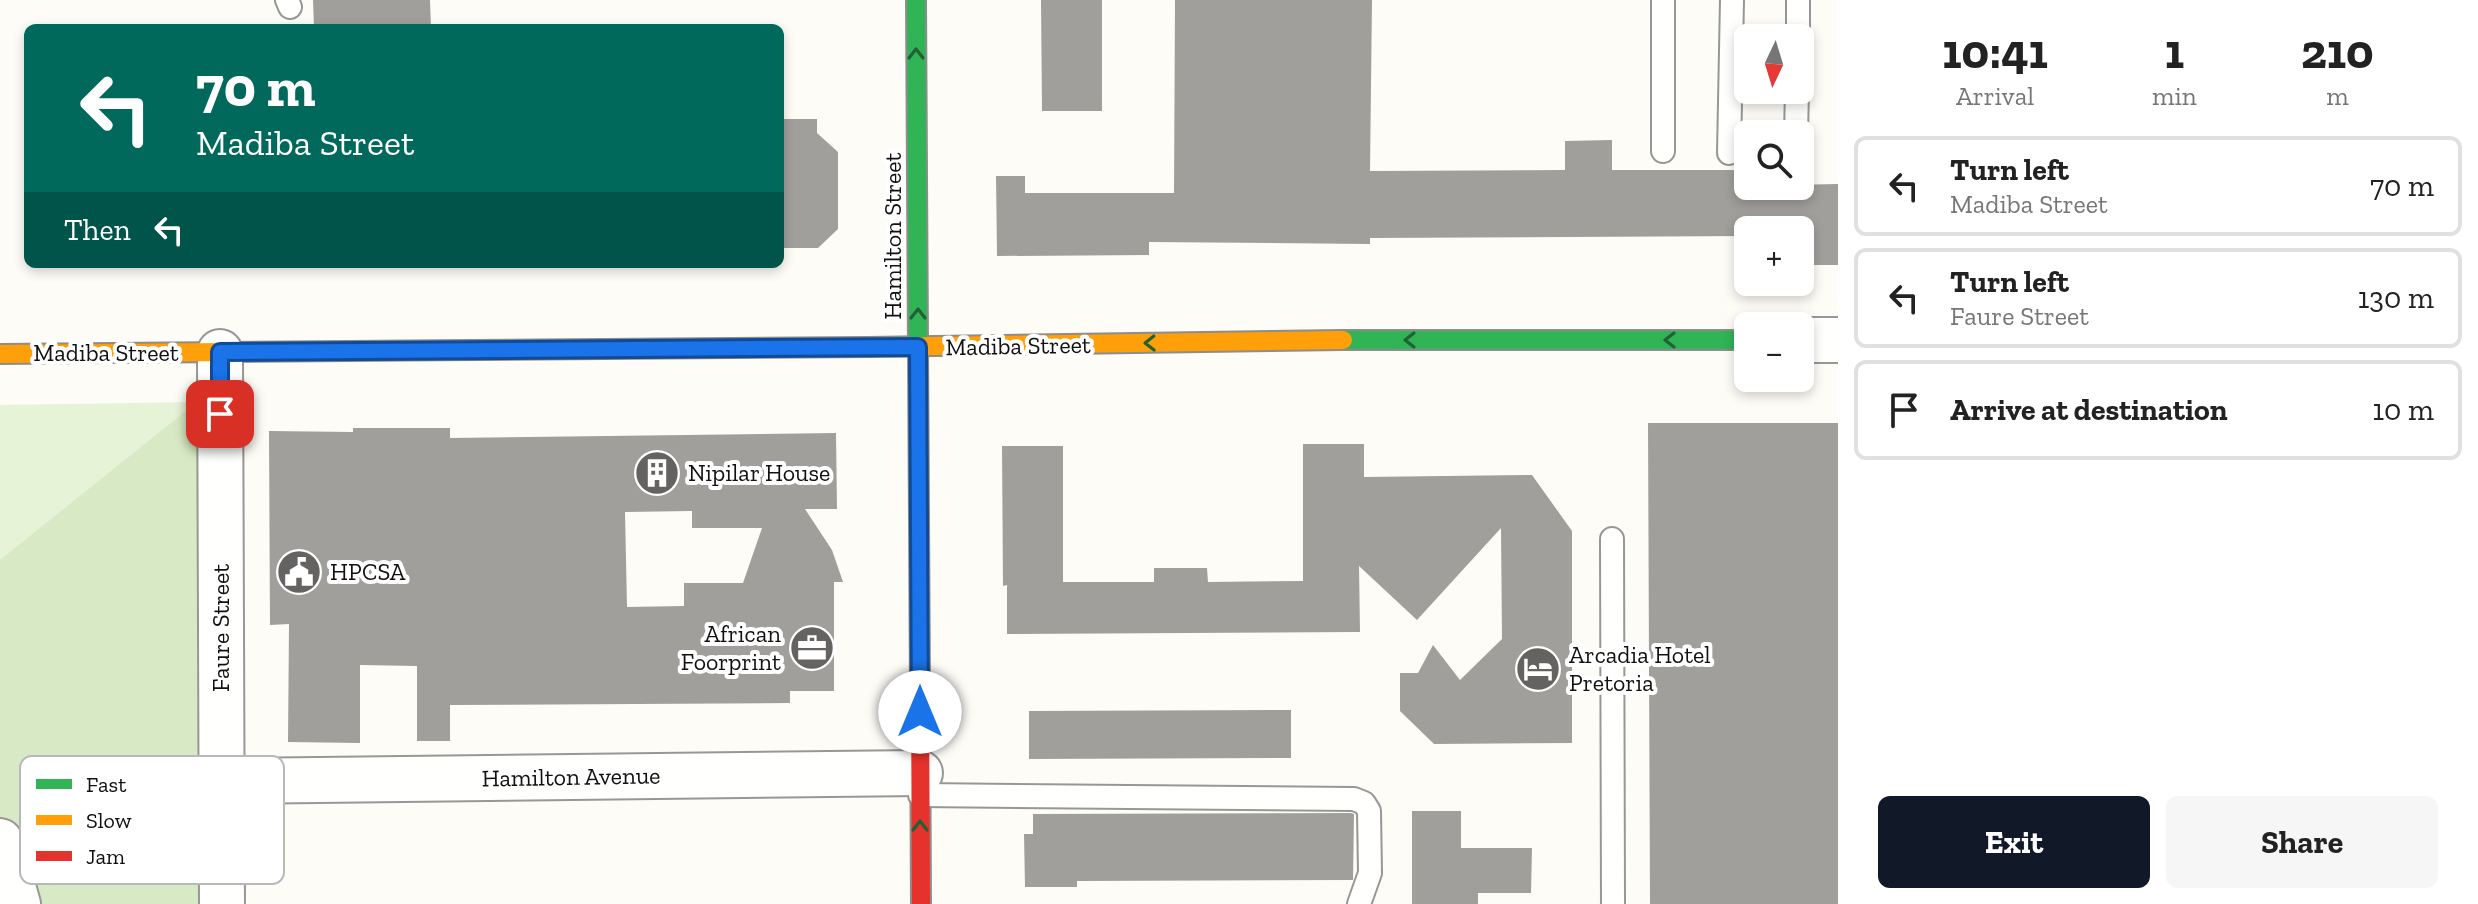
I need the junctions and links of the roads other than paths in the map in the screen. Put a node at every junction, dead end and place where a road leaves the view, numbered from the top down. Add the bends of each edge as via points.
1 (916, 0) edge
2 (1663, 0) edge
3 (1732, 0) edge
4 (1798, 0) edge
5 (1798, 24) edge
6 (1663, 151) dead end
7 (1729, 153) dead end
8 (1734, 340) edge
9 (1814, 340) edge
10 (1838, 340) edge
11 (918, 347) junction
12 (220, 352) junction
13 (0, 354) edge
14 (1612, 539) dead end
15 (222, 756) edge
16 (284, 781) edge
17 (920, 784) junction
18 (0, 841) edge
19 (18, 904) edge
20 (921, 904) edge
21 (1359, 904) edge
22 (1613, 904) edge

11 -> 1 street, Hamilton Street
2 - 6 lane
3 - 7 lane
4 - 5 lane
8 -> 11 street, Madiba Street
9 - 10 street
11 - 12 street, Madiba Street
11 - 17 street, Hamilton Street
12 - 13 street, Madiba Street
12 - 15 street, Faure Street
14 - 22 lane
16 - 17 street, Hamilton Avenue
20 -> 17 street, Hamilton Street
17 - 21 lane via 1354,799 1369,811 1370,873
18 - 19 street

